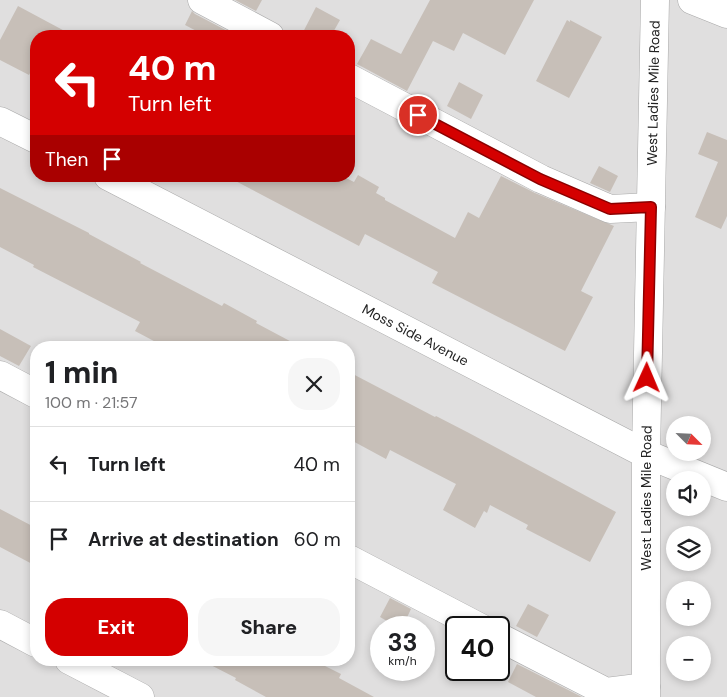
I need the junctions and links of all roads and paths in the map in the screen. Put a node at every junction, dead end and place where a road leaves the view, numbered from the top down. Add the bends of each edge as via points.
1 (202, 0) edge
2 (656, 0) edge
3 (692, 0) edge
4 (727, 14) edge
5 (259, 30) edge
6 (355, 81) edge
7 (0, 121) edge
8 (30, 136) edge
9 (120, 182) edge
10 (651, 207) junction
11 (0, 375) edge
12 (30, 391) edge
13 (646, 454) junction
14 (727, 487) edge
15 (355, 562) edge
16 (458, 616) edge
17 (0, 624) edge
18 (30, 640) edge
19 (510, 643) edge
20 (81, 666) edge
21 (646, 692) edge
22 (140, 697) edge

1 - 5 street
2 - 10 street, West Ladies Mile Road
3 - 4 street
6 - 10 street via 540,179 610,209
7 - 8 street
9 - 13 street, Moss Side Avenue
10 - 13 street, West Ladies Mile Road
11 - 12 street
13 - 14 street, Moss Side Avenue
13 - 21 street, West Ladies Mile Road
15 - 16 street
17 - 18 street
19 - 21 street via 606,692
20 - 22 street

